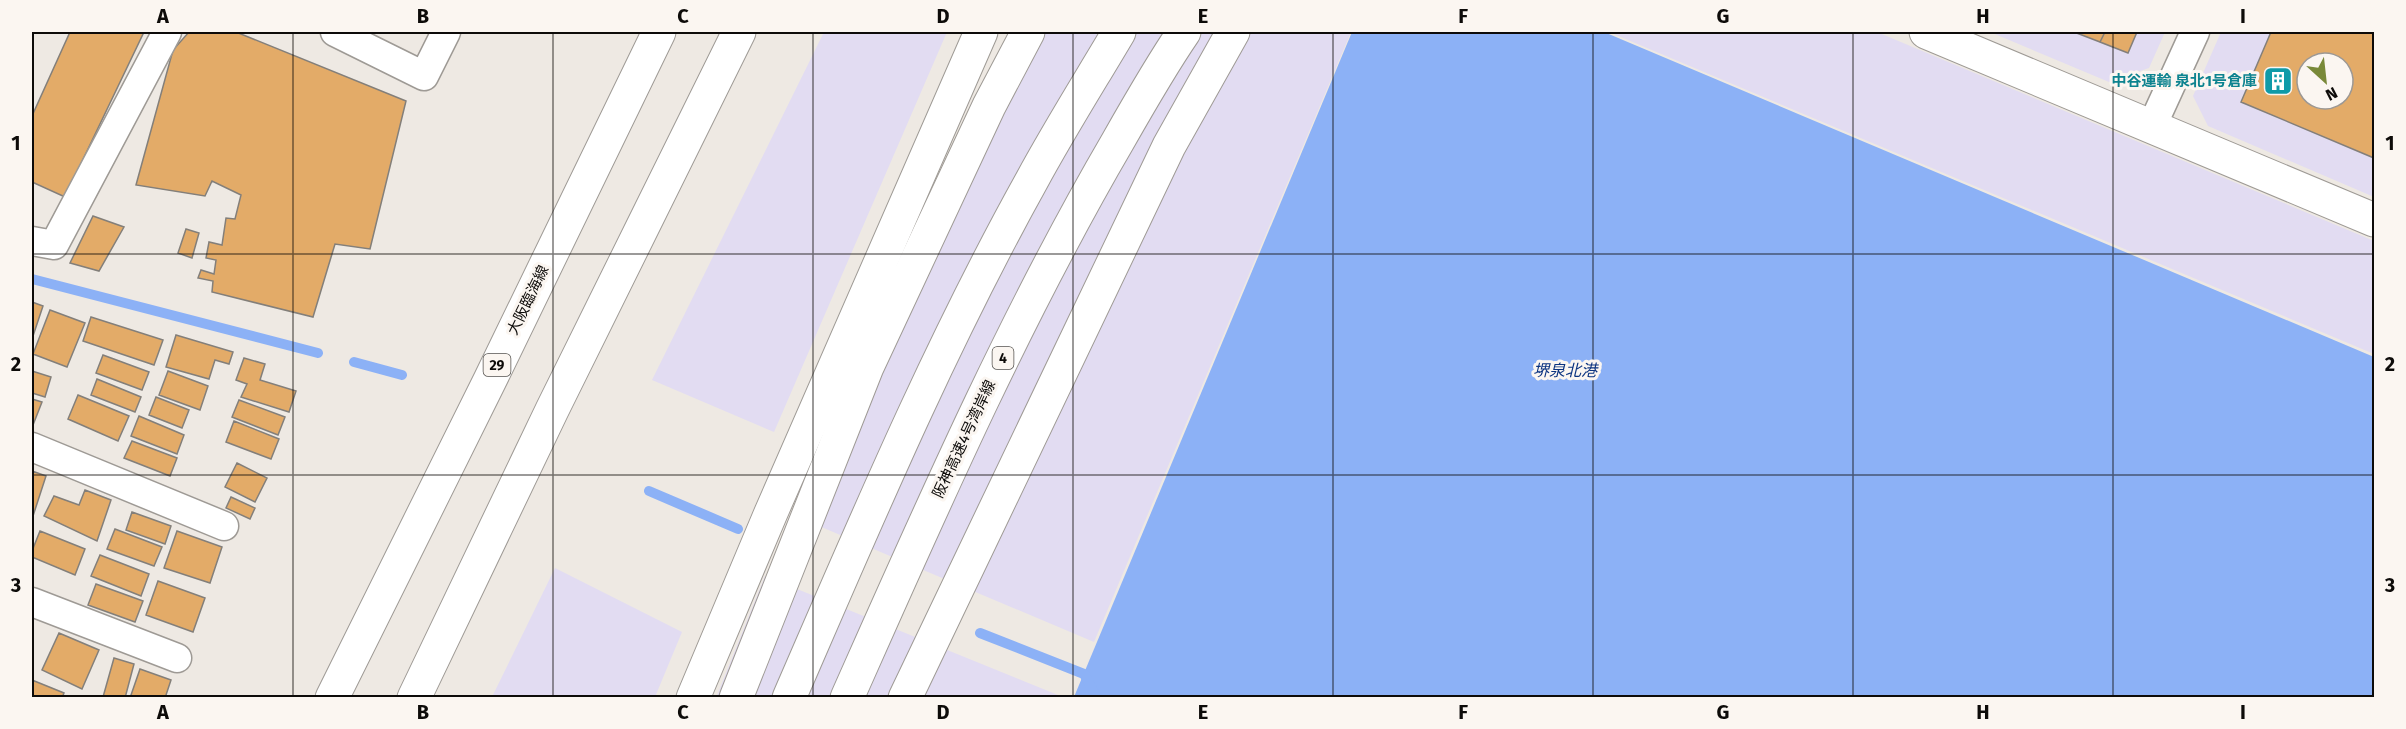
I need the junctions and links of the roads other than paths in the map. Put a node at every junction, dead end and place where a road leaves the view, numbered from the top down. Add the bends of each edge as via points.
1 (167, 32) edge
2 (335, 32) edge
3 (446, 32) edge
4 (659, 32) edge
5 (739, 32) edge
6 (981, 32) edge
7 (1028, 32) edge
8 (1119, 32) edge
9 (1184, 32) edge
10 (1233, 32) edge
11 (1926, 32) edge
12 (2194, 32) edge
13 (2152, 126) junction
14 (2374, 220) edge
15 (32, 241) edge
16 (32, 447) edge
17 (224, 526) dead end
18 (32, 602) edge
19 (177, 658) dead end
20 (332, 698) edge
21 (414, 698) edge
22 (693, 698) edge
23 (736, 698) edge
24 (789, 698) edge
25 (848, 698) edge
26 (905, 698) edge

1 - 15 street via 54,245
2 - 3 street via 424,76
4 - 20 main road, 大阪臨海線 / 29
5 - 21 main road via 546,420
6 - 22 main road
7 - 23 main road via 989,106 867,367
8 - 24 main road via 1031,181 948,343
9 - 25 main road, 阪神高速4号湾岸線 / 4 via 1078,208 997,369
10 - 26 main road via 1169,146
11 - 13 main road
12 - 13 street
13 - 14 main road
16 - 17 street
18 - 19 street

